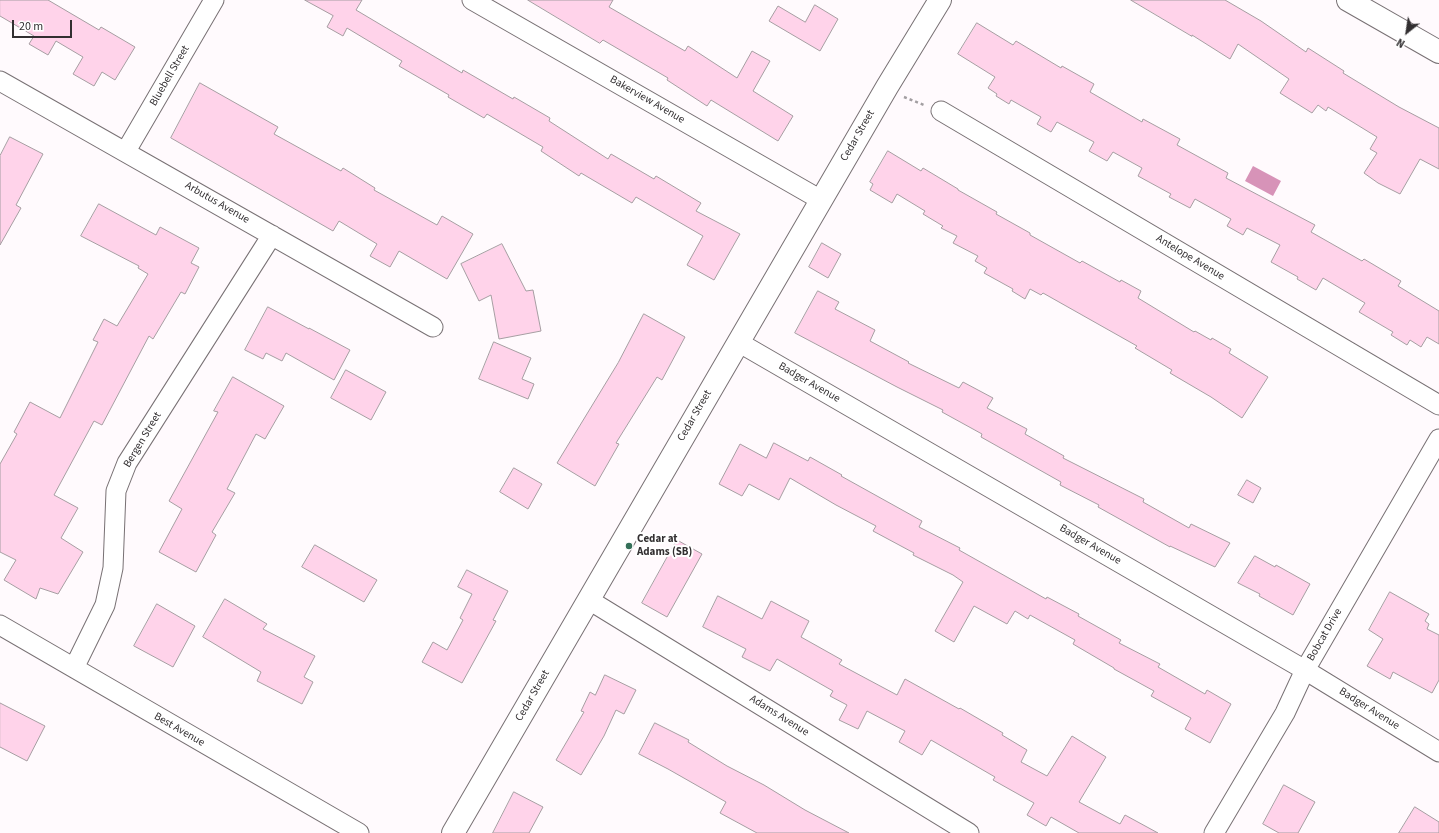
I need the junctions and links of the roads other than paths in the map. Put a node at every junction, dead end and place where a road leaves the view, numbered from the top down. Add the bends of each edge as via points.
1 (214, 0) edge
2 (472, 0) edge
3 (940, 0) edge
4 (1348, 0) edge
5 (1439, 52) edge
6 (0, 81) edge
7 (941, 111) road end
8 (126, 151) junction
9 (821, 200) junction
10 (272, 234) junction
11 (433, 327) dead end
12 (738, 342) junction
13 (1439, 405) edge
14 (1439, 439) edge
15 (589, 600) junction
16 (0, 625) edge
17 (74, 668) junction
18 (1305, 670) junction
19 (1439, 752) edge
20 (359, 833) edge
21 (453, 833) edge
22 (969, 833) edge
23 (1214, 833) edge

1 - 8 street, Bluebell Street
2 - 9 street, Bakerview Avenue
3 - 9 main road, Cedar Street
4 - 5 main road
6 - 8 street, Arbutus Avenue
7 - 13 street, Antelope Avenue
8 - 10 street, Arbutus Avenue
9 - 12 main road, Cedar Street
10 - 11 street, Arbutus Avenue
10 - 17 street, Bergen Street via 127,463 116,491 113,568 105,605
12 - 15 main road, Cedar Street
12 - 18 street, Badger Avenue
14 - 18 street, Bobcat Drive
15 - 21 main road, Cedar Street
15 - 22 street, Adams Avenue
16 - 17 street, Best Avenue
17 - 20 street, Best Avenue
18 - 19 street, Badger Avenue
18 - 23 street, Bobcat Drive via 1286,713

